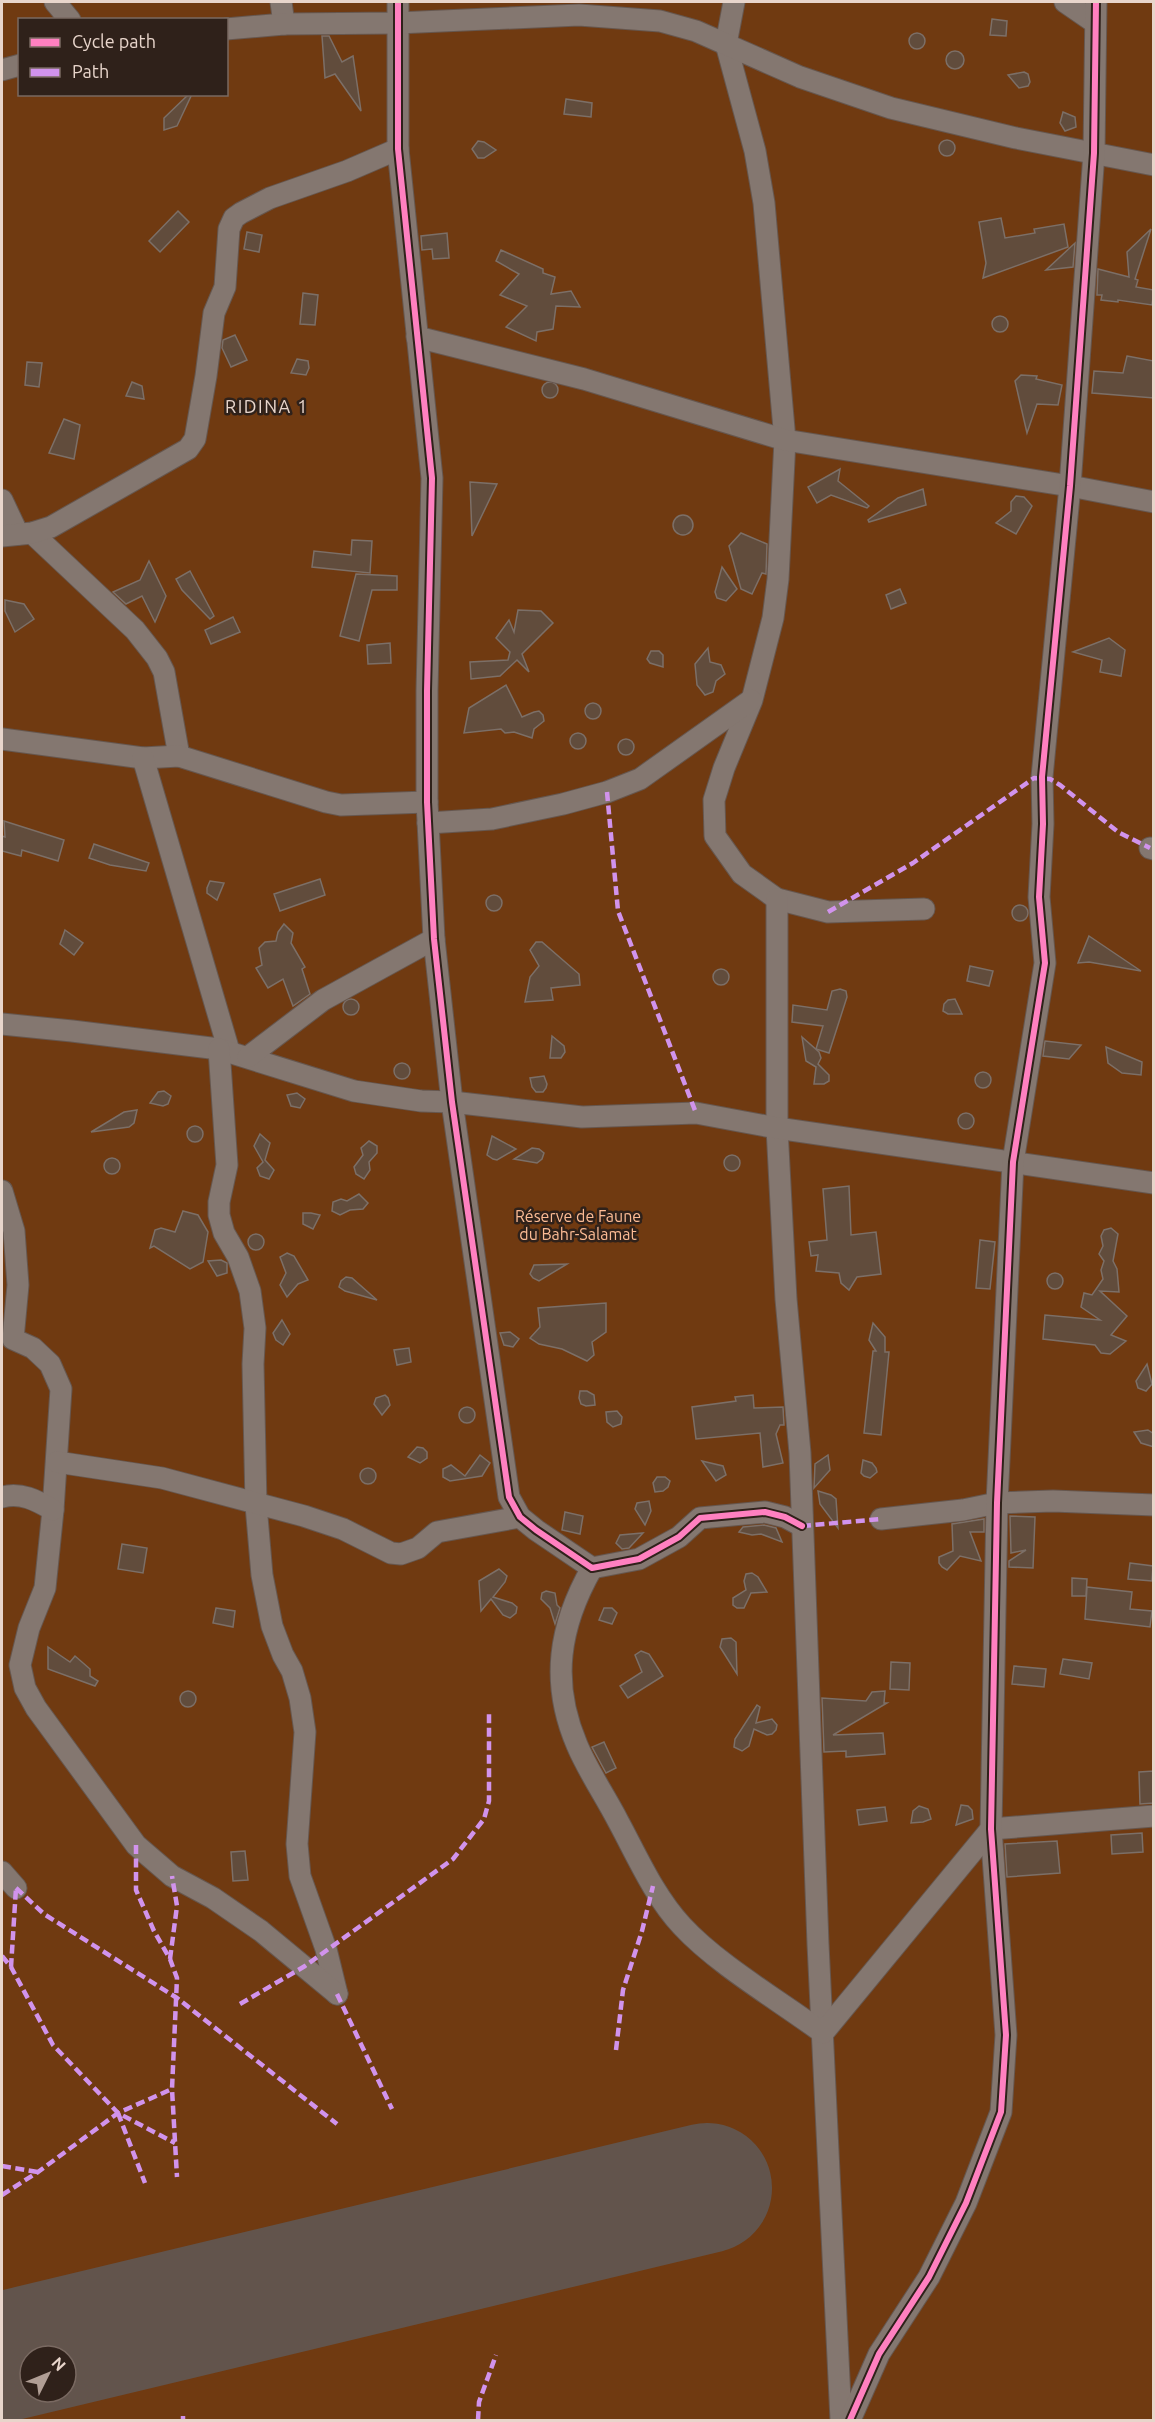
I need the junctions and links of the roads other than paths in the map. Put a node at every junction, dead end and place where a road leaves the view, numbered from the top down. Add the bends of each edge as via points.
1 (55, 2) edge
2 (282, 2) edge
3 (398, 2) edge
4 (734, 2) edge
5 (1065, 2) edge
6 (491, 10) edge
7 (1095, 12) edge
8 (68, 18) edge
9 (397, 23) junction
10 (284, 24) junction
11 (228, 30) edge
12 (726, 44) junction
13 (18, 66) edge
14 (2, 70) edge
15 (398, 149) junction
16 (1094, 153) junction
17 (1154, 165) edge
18 (417, 337) junction
19 (785, 440) junction
20 (1070, 486) junction
21 (2, 500) edge
22 (1154, 502) edge
23 (17, 534) edge
24 (752, 700) junction
25 (2, 739) edge
26 (179, 756) junction
27 (143, 758) junction
28 (428, 812) junction
29 (777, 899) junction
30 (924, 909) dead end
31 (434, 939) junction
32 (2, 1024) edge
33 (232, 1052) junction
34 (452, 1102) junction
35 (777, 1128) junction
36 (1013, 1162) junction
37 (1154, 1184) edge
38 (2, 1191) edge
39 (8, 1339) edge
40 (57, 1462) junction
41 (2, 1497) edge
42 (997, 1503) junction
43 (256, 1505) junction
44 (1154, 1505) edge
45 (53, 1510) junction
46 (520, 1517) junction
47 (881, 1518) dead end
48 (802, 1526) junction
49 (592, 1568) junction
50 (1154, 1816) edge
51 (991, 1829) junction
52 (823, 2032) junction
53 (841, 2421) edge
54 (850, 2421) edge

1 - 8 street
2 - 10 street
3 - 9 street
4 - 12 street
5 - 7 street
6 - 9 street
6 - 12 street via 644,19 696,31
7 - 16 street
9 - 10 street
9 - 15 street
10 - 11 street
12 - 16 street via 800,77 891,108
12 - 19 street via 755,151 764,202
13 - 14 street
15 - 18 street
15 - 23 street via 270,198 234,218 225,287 214,313 193,444 51,527
16 - 17 street
16 - 20 street
18 - 19 street via 584,379
18 - 28 street via 432,478
19 - 20 street
19 - 24 street via 775,599
20 - 22 street
20 - 36 street via 1042,777 1039,897 1045,963
21 - 23 street
23 - 26 street via 135,630 157,658 164,672
24 - 28 street via 640,779 607,792 492,819
24 - 29 street via 714,800 715,836 742,874
25 - 27 street
26 - 27 street
26 - 28 street via 326,802
27 - 33 street
28 - 31 street
29 - 30 street via 828,912
29 - 35 street
31 - 33 street
31 - 34 street
32 - 33 street
33 - 34 street via 354,1091
33 - 43 street via 227,1165 219,1215 250,1291 255,1328
34 - 35 street via 582,1117 696,1113
34 - 46 street via 509,1497
35 - 36 street
35 - 48 street
36 - 37 street
36 - 42 street
38 - 39 street via 14,1231 18,1286
39 - 40 street via 33,1347 50,1364 61,1389
40 - 43 street via 162,1478
40 - 45 street
41 - 45 street via 33,1499
42 - 44 street
42 - 47 street
42 - 51 street
43 - 45 street via 262,1575 272,1626 292,1671 305,1732 297,1844 300,1876 337,1994 261,1931 172,1876 136,1845 36,1707 25,1688 20,1665 45,1588
43 - 46 street via 343,1529 391,1553 401,1554 418,1548 437,1532
46 - 49 street
48 - 49 street via 765,1512 700,1518 679,1537 639,1559
48 - 52 street
49 - 52 street via 564,1636 562,1704 577,1746 653,1886 682,1926 719,1958
50 - 51 street
51 - 52 street
51 - 54 street via 1006,2035 1001,2112 966,2203 929,2277 879,2354
52 - 53 street

